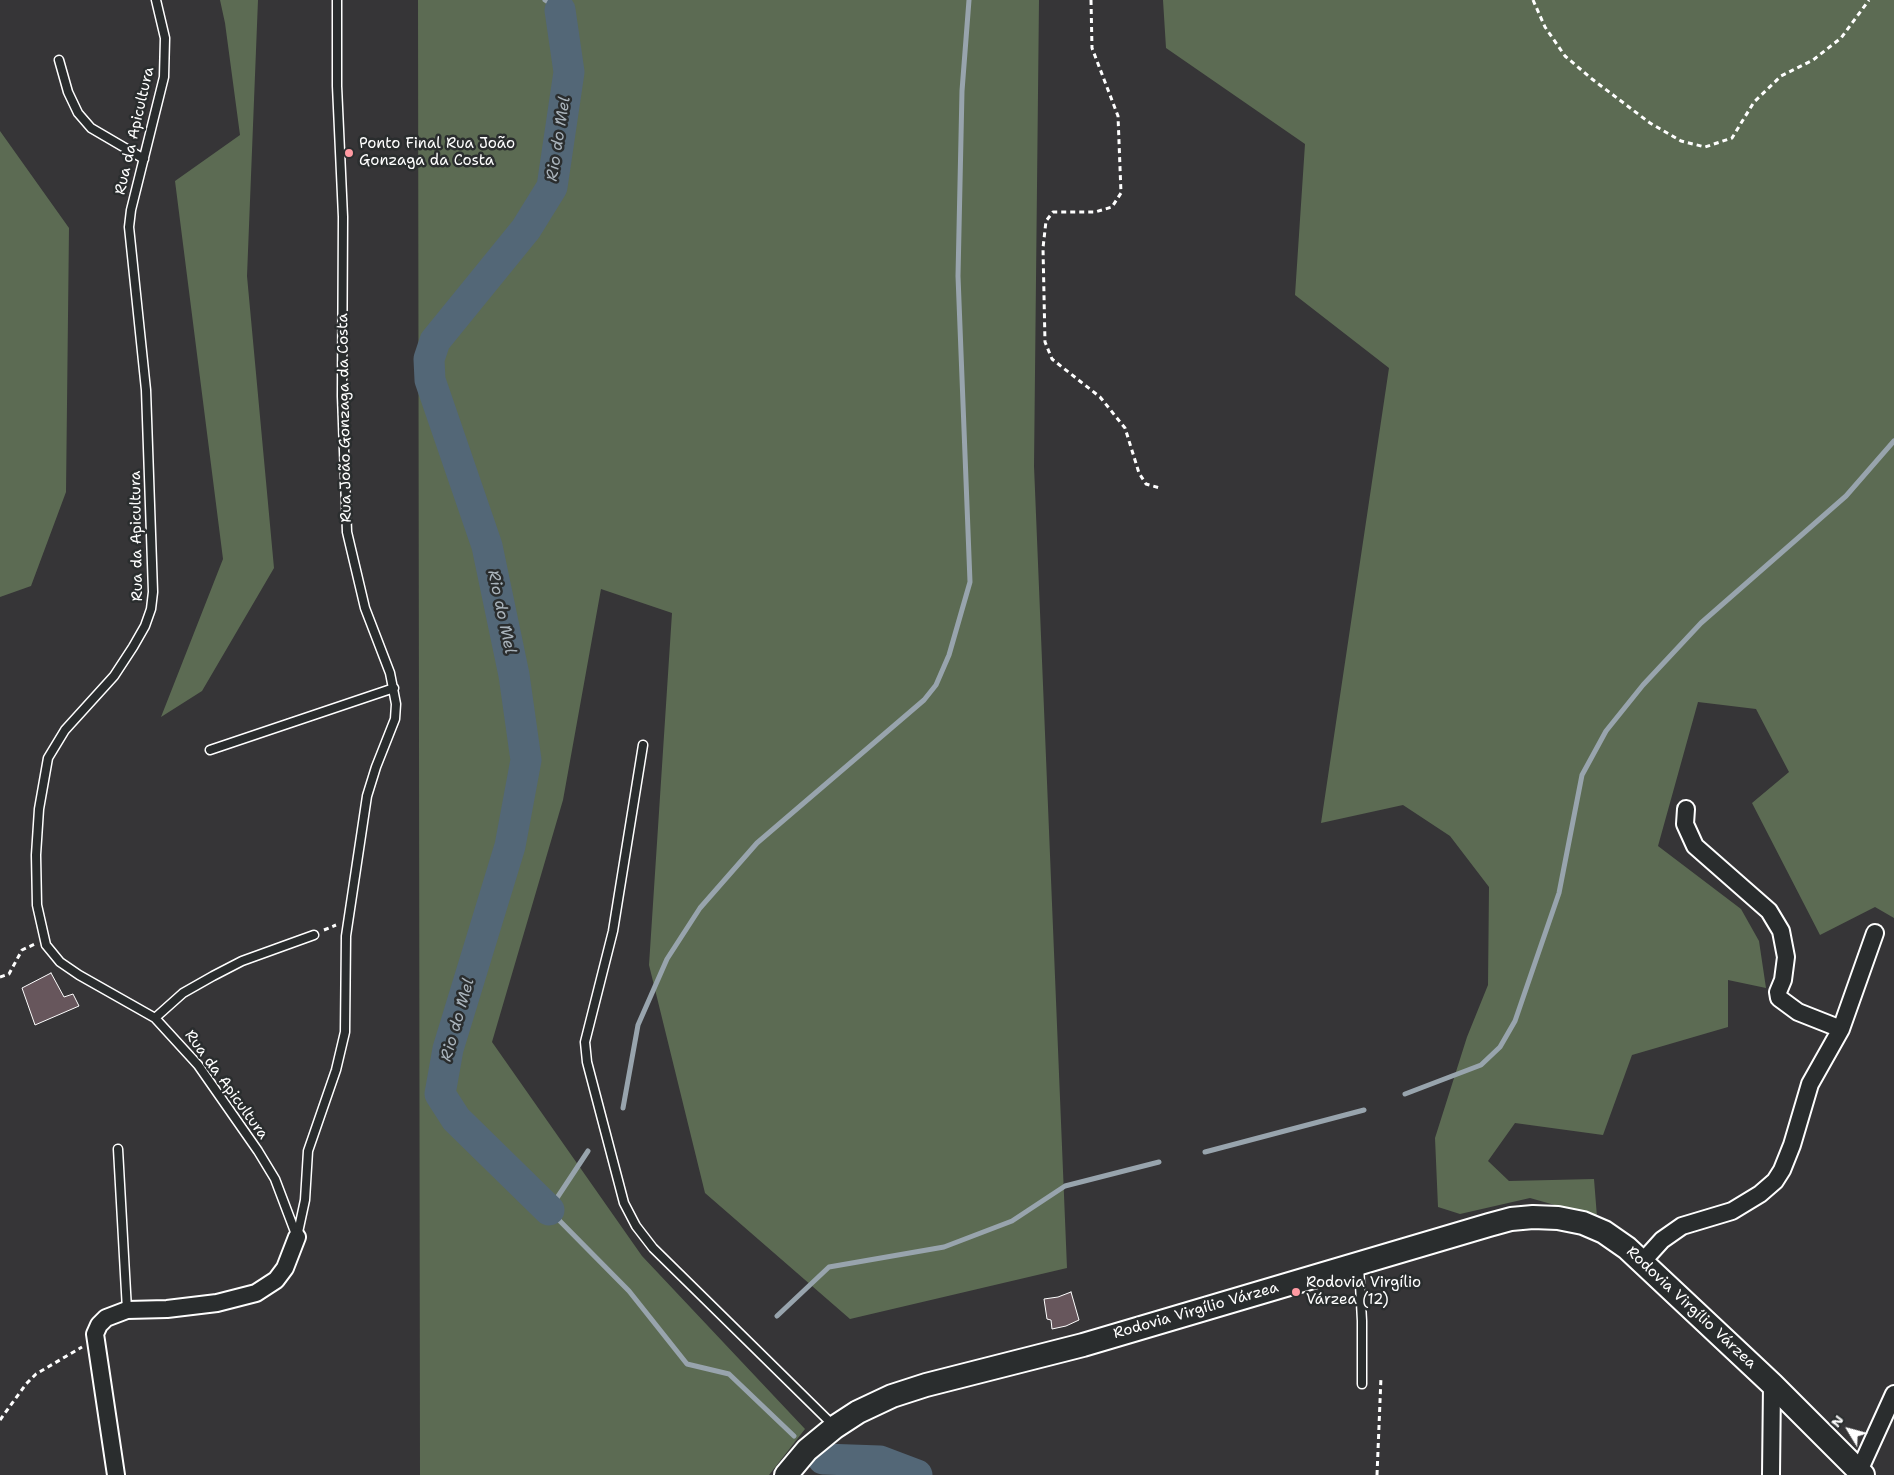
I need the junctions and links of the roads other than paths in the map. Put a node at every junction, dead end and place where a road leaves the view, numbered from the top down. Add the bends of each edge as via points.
1 (156, 0) edge
2 (337, 0) edge
3 (59, 60) dead end
4 (144, 159) junction
5 (394, 688) junction
6 (643, 746) dead end
7 (210, 750) dead end
8 (1686, 809) dead end
9 (1875, 933) dead end
10 (314, 935) road end
11 (155, 1018) junction
12 (1840, 1029) junction
13 (118, 1149) dead end
14 (297, 1237) junction
15 (1643, 1261) junction
16 (1358, 1263) junction
17 (127, 1310) junction
18 (1362, 1384) dead end
19 (1772, 1384) junction
20 (1894, 1394) edge
21 (835, 1426) junction
22 (1861, 1473) edge
23 (116, 1475) edge
24 (786, 1475) edge
25 (1771, 1475) edge

1 - 4 lane, Rua da Apicultura via 166,54 159,100
2 - 5 lane, Rua João Gonzaga da Costa via 343,226 342,405 347,532 364,608
3 - 4 lane via 78,113 91,128
4 - 11 lane, Rua da Apicultura via 129,227 147,399 151,609 133,647 114,676 65,730 48,758 40,799 36,855 37,905 45,941 52,952 68,968
5 - 7 lane
5 - 14 lane, Rua João Gonzaga da Costa via 395,719 367,796 348,920 345,1032 336,1070 308,1151 305,1200
6 - 21 lane via 612,931 585,1042 587,1062 624,1203 653,1248
8 - 12 street via 1685,824 1694,846 1769,911 1781,931 1786,957 1779,998 1798,1012
9 - 12 street
10 - 11 lane via 242,961 213,976 183,993
11 - 14 lane, Rua da Apicultura via 198,1065 258,1151 275,1179
12 - 15 street via 1810,1084 1792,1145 1775,1181 1732,1211 1682,1226 1662,1240
13 - 17 lane
14 - 17 street, Rua João Gonzaga da Costa via 285,1268 276,1280 256,1293 217,1304
15 - 16 main road, Rodovia Virgílio Várzea via 1604,1232 1583,1223 1533,1217 1504,1221
15 - 19 main road, Rodovia Virgílio Várzea
16 - 18 lane
16 - 21 main road, Rodovia Virgílio Várzea via 1084,1344 926,1385 892,1396
17 - 23 street, Rua João Gonzaga da Costa via 106,1318 95,1334
19 - 22 main road, Rodovia Virgílio Várzea
19 - 25 street
20 - 22 street
21 - 24 main road, Rodovia Virgílio Várzea via 807,1450

